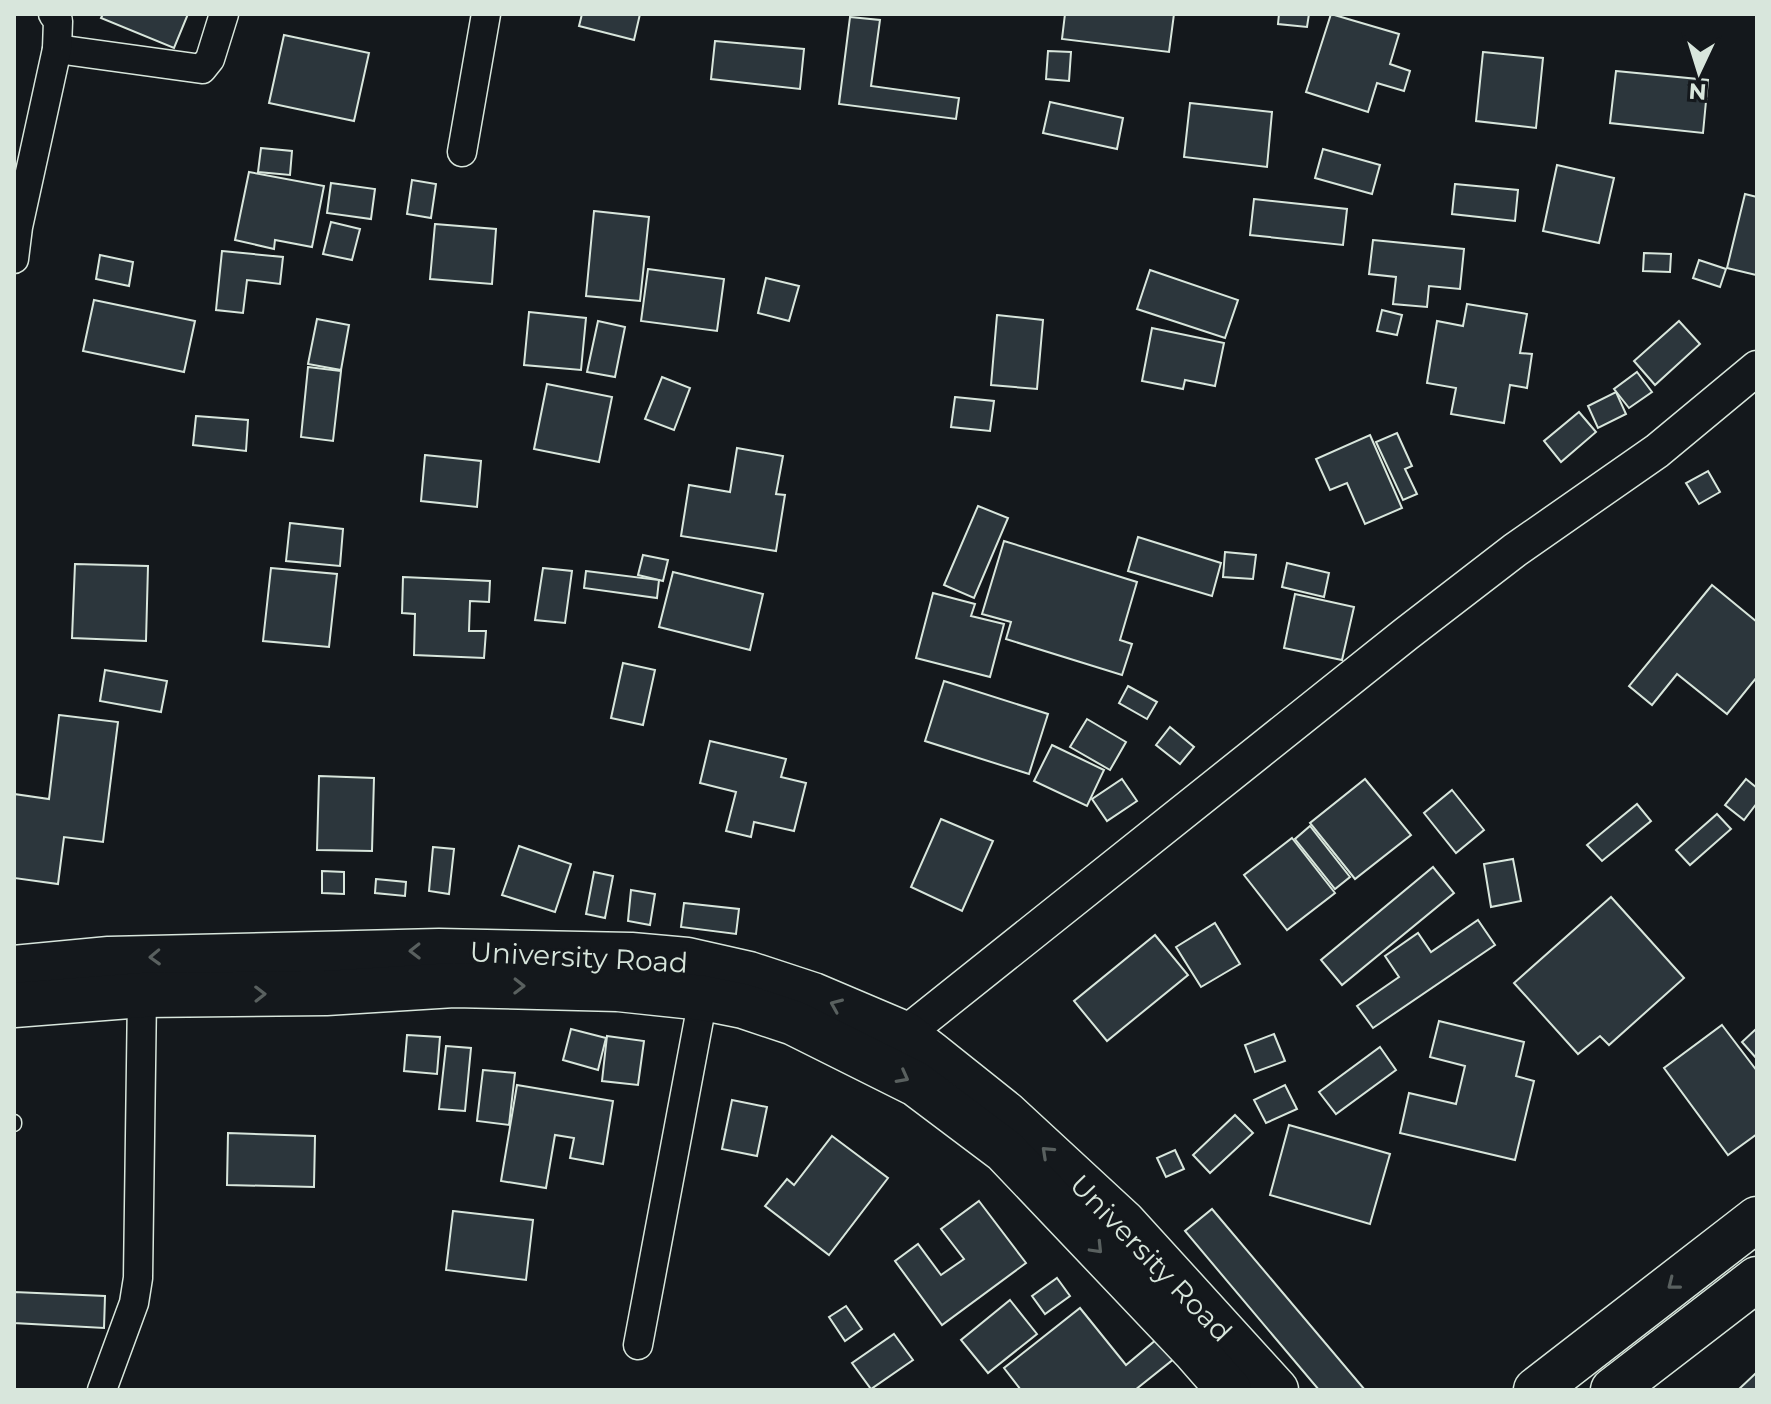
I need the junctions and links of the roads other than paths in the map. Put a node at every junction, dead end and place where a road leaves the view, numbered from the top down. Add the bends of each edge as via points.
1 (53, 14) edge
2 (224, 14) edge
3 (486, 14) edge
4 (57, 49) junction
5 (462, 152) dead end
6 (14, 259) edge
7 (1757, 368) edge
8 (14, 968) edge
9 (142, 995) junction
10 (703, 998) junction
11 (14, 1005) edge
12 (905, 1034) junction
13 (1757, 1219) edge
14 (1740, 1257) edge
15 (1757, 1279) edge
16 (638, 1345) dead end
17 (102, 1390) edge
18 (1229, 1390) edge
19 (1276, 1390) edge
20 (1536, 1390) edge
21 (1613, 1390) edge

1 - 4 street via 58,21
2 - 4 street via 202,69
3 - 5 street
4 - 6 street
7 - 12 street via 1657,451 1406,634
12 -> 8 main road, University Road via 749,974 631,955 324,952 109,959
9 -> 10 main road, University Road via 454,985 618,989
9 - 11 main road, University Road
9 - 17 street via 138,1278
10 - 16 street
10 -> 18 main road, University Road via 794,1023 916,1084 1005,1151
19 -> 12 main road, University Road via 1124,1223 1005,1113
13 - 14 main road
14 -> 20 main road
15 - 21 main road

